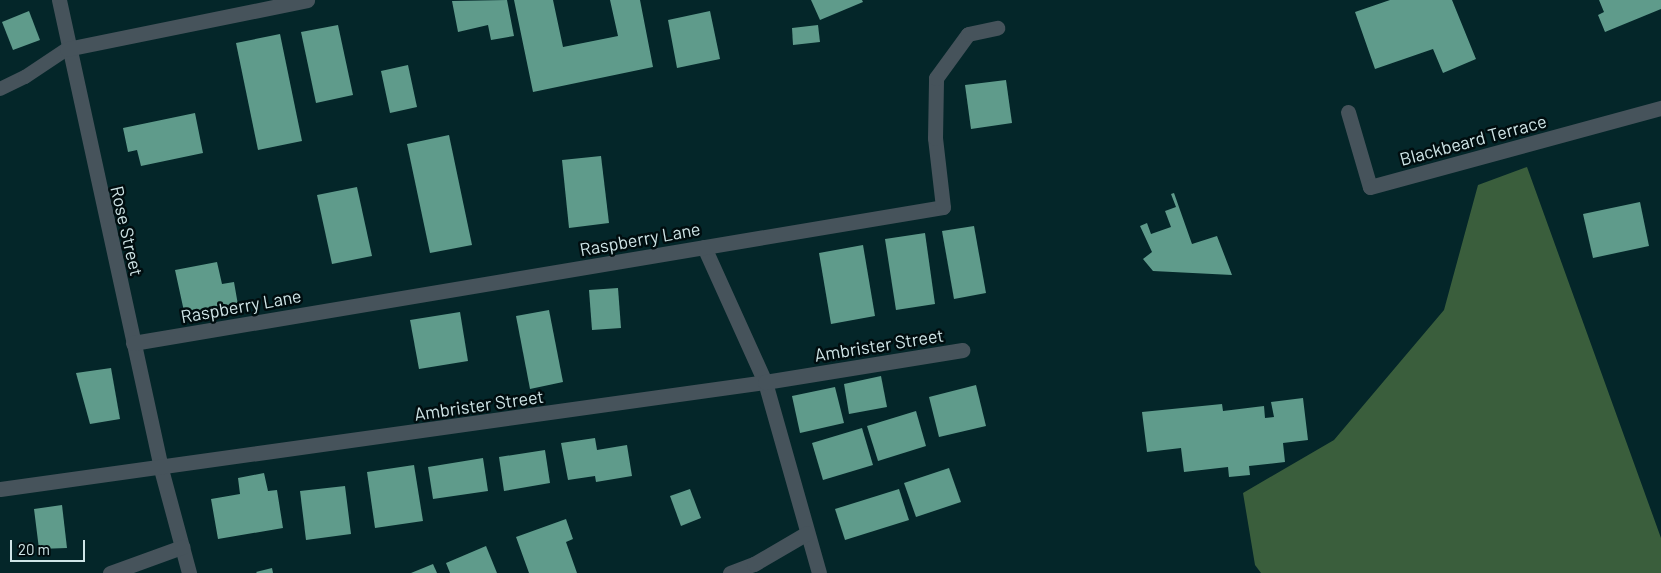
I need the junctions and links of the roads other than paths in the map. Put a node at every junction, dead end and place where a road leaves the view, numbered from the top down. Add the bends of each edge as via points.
1 (59, 0) edge
2 (307, 0) edge
3 (997, 28) dead end
4 (67, 49) junction
5 (0, 89) edge
6 (1661, 108) edge
7 (1348, 112) dead end
8 (704, 247) junction
9 (133, 344) junction
10 (962, 350) dead end
11 (765, 382) junction
12 (161, 469) junction
13 (0, 490) edge
14 (807, 533) junction
15 (182, 547) junction
16 (110, 573) edge
17 (189, 573) edge
18 (730, 573) edge
19 (819, 573) edge

1 - 4 street, Rose Street
2 - 4 street
3 - 8 street, Raspberry Lane via 968,34 936,78 935,138 943,207
4 - 5 lane via 25,77
4 - 9 street, Rose Street
6 - 7 street, Blackbeard Terrace via 1370,187
8 - 9 street, Raspberry Lane
8 - 11 street
9 - 12 street, Rose Street
10 - 11 street, Ambrister Street
11 - 12 street, Ambrister Street
11 - 14 street
12 - 13 street, Ambrister Street
12 - 15 street, Rose Street
14 - 18 street via 754,564
14 - 19 street
15 - 16 street
15 - 17 street, Rose Street

